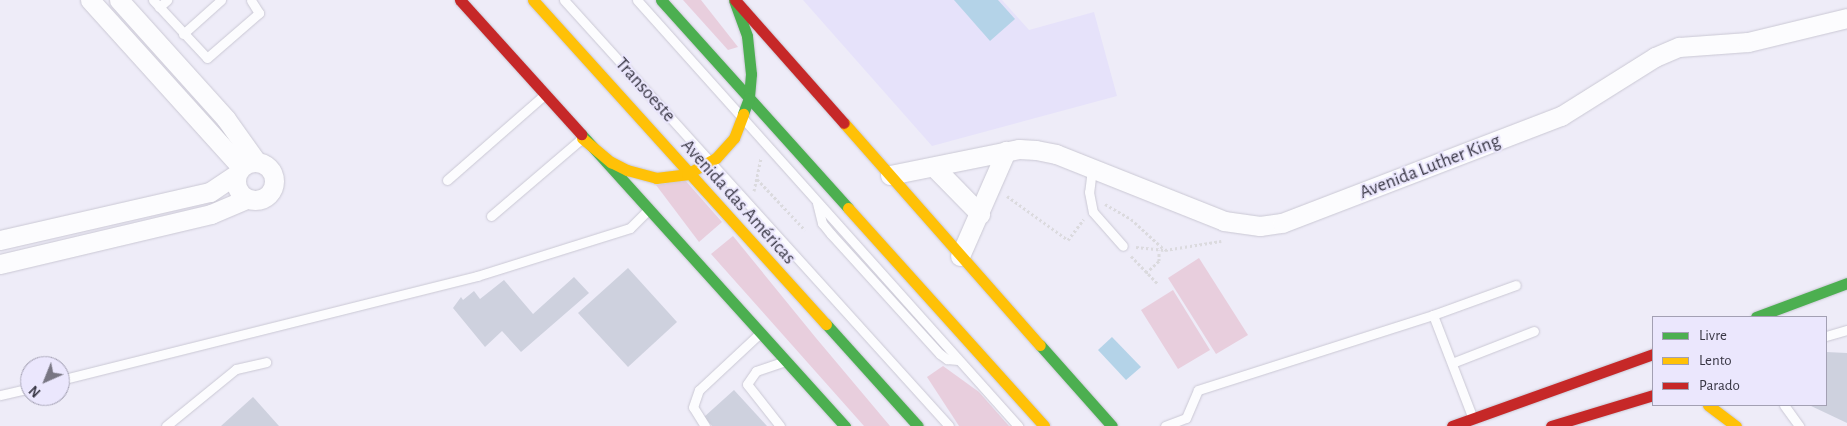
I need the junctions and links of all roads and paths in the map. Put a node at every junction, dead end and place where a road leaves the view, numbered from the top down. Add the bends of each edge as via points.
1 (90, 0) edge
2 (118, 0) edge
3 (167, 0) edge
4 (221, 0) edge
5 (251, 0) edge
6 (460, 0) edge
7 (533, 0) edge
8 (564, 0) edge
9 (637, 0) edge
10 (662, 0) edge
11 (735, 0) edge
12 (156, 4) edge
13 (1847, 18) edge
14 (183, 34) junction
15 (154, 40) junction
16 (138, 54) junction
17 (544, 95) junction
18 (749, 98) junction
19 (743, 118) junction
20 (582, 138) junction
21 (1006, 151) junction
22 (762, 153) dead end
23 (709, 163) junction
24 (244, 167) junction
25 (934, 167) junction
26 (1092, 169) junction
27 (687, 174) junction
28 (890, 176) junction
29 (757, 178) junction
30 (447, 180) dead end
31 (991, 187) junction
32 (247, 199) junction
33 (753, 199) dead end
34 (649, 209) junction
35 (980, 214) junction
36 (491, 216) dead end
37 (1242, 224) junction
38 (805, 230) dead end
39 (0, 240) edge
40 (1068, 240) dead end
41 (1123, 246) junction
42 (1160, 250) junction
43 (960, 256) junction
44 (0, 264) edge
45 (1146, 274) junction
46 (1847, 282) edge
47 (1158, 284) dead end
48 (1516, 285) dead end
49 (1786, 306) junction
50 (1434, 315) junction
51 (1759, 316) edge
52 (1780, 316) edge
53 (1847, 330) edge
54 (1534, 331) dead end
55 (761, 332) junction
56 (1827, 336) edge
57 (1652, 354) edge
58 (855, 356) junction
59 (787, 361) junction
60 (266, 362) dead end
61 (1452, 363) junction
62 (70, 378) edge
63 (20, 391) edge
64 (870, 392) dead end
65 (1652, 395) edge
66 (2, 396) edge
67 (1709, 406) edge
68 (1785, 406) edge
69 (1473, 418) junction
70 (166, 426) edge
71 (706, 426) edge
72 (780, 426) edge
73 (845, 426) edge
74 (918, 426) edge
75 (949, 426) edge
76 (1018, 426) edge
77 (1044, 426) edge
78 (1112, 426) edge
79 (1165, 426) edge
80 (1452, 426) edge
81 (1551, 426) edge
82 (1736, 426) edge
83 (1799, 426) edge

1 - 16 street
2 - 15 street
3 - 12 lane
4 - 14 lane
5 - 14 lane via 259,13 211,56 203,56
6 - 17 main road
7 - 27 main road, Avenida das Américas
8 - 23 lane, Transoeste
9 - 19 lane
10 - 18 main road
11 - 18 main road via 749,50
11 - 28 main road
12 - 14 lane
13 - 37 street, Avenida Luther King via 1748,42 1679,47 1655,56 1594,98 1552,120 1282,223
15 - 16 street
15 - 24 street via 226,119
16 - 24 street
17 - 20 main road
17 - 30 lane
18 - 19 main road
18 - 77 main road
19 - 23 main road via 734,138
19 - 76 lane via 817,203 822,223 831,234 940,354 947,359 958,360
20 - 27 main road via 626,170 656,178
20 - 34 main road
20 - 36 lane
21 - 25 street, Avenida Luther King
21 - 26 street, Avenida Luther King via 1036,150
21 - 31 street
22 - 29 path
23 - 27 main road
23 - 75 lane, Transoeste via 786,247 803,257 905,370 910,383
24 - 32 street via 237,188
24 - 32 street via 269,168 274,174 273,189 262,200
24 - 39 street via 210,192
25 - 28 street, Avenida Luther King
25 - 35 street
26 - 37 street, Avenida Luther King via 1224,221
26 - 41 lane via 1089,192 1093,212
27 - 58 main road, Avenida das Américas
28 - 43 main road
29 - 33 path
29 - 38 path
31 - 35 street
31 - 40 path via 1023,205
32 - 44 street via 211,214
34 - 55 main road
34 - 62 lane via 630,228 416,292
35 - 43 street
37 - 42 path via 1232,238
41 - 42 path
41 - 45 path
42 - 45 path via 1159,261
43 - 78 main road
45 - 47 path
46 - 49 main road
48 - 50 lane
49 - 51 main road
49 - 52 main road
50 - 61 lane
50 - 79 lane via 1198,390 1186,418
53 - 56 lane
54 - 61 lane
55 - 59 main road
55 - 71 lane via 698,390 693,407
57 - 69 main road
58 - 64 main road
58 - 74 main road, Avenida das Américas
59 - 72 lane via 756,371 747,384
59 - 73 main road
60 - 70 lane via 236,369
61 - 69 lane
63 - 66 lane
65 - 81 main road
67 - 82 main road
68 - 83 lane
69 - 80 main road

